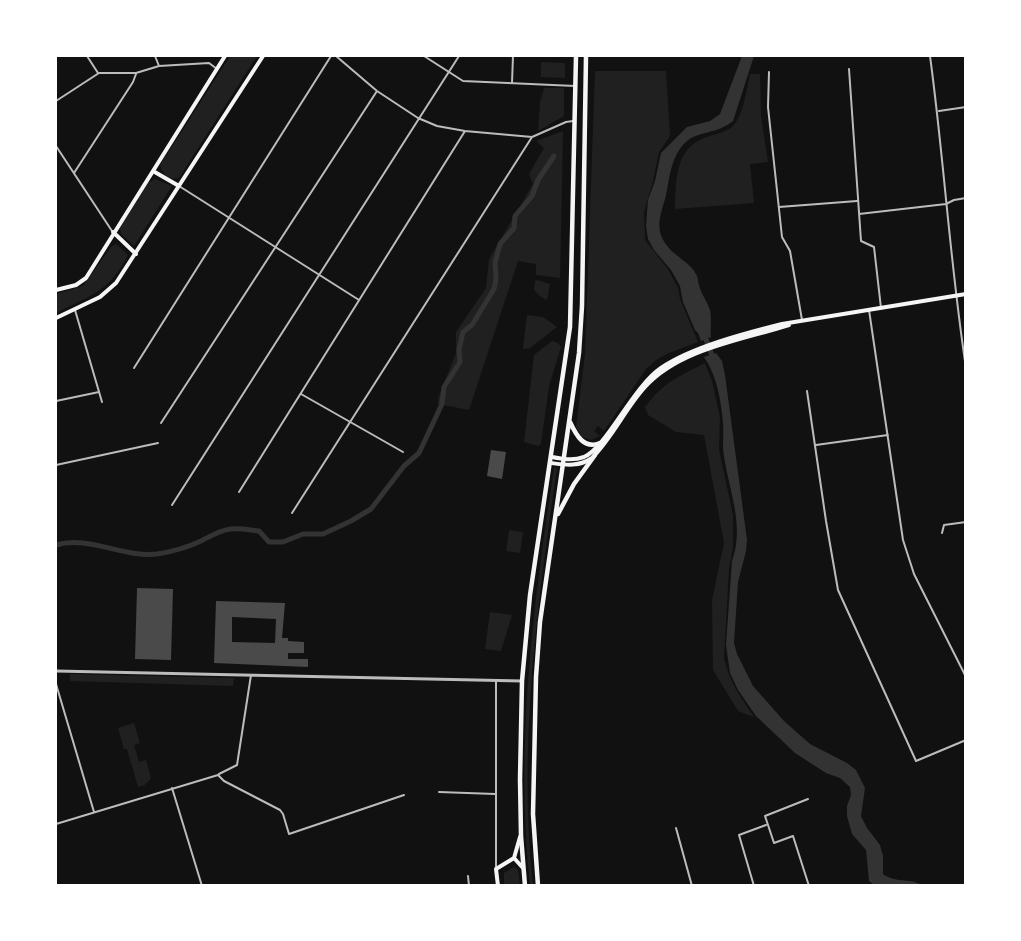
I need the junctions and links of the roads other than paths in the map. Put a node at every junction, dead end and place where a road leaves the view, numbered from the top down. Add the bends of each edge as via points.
1 (87, 56) edge
2 (155, 56) edge
3 (225, 56) edge
4 (263, 56) edge
5 (331, 56) edge
6 (336, 56) edge
7 (424, 56) edge
8 (459, 56) edge
9 (513, 56) edge
10 (576, 56) edge
11 (586, 56) edge
12 (930, 56) edge
13 (159, 66) junction
14 (217, 69) junction
15 (849, 69) dead end
16 (449, 72) junction
17 (770, 72) dead end
18 (136, 73) junction
19 (99, 74) junction
20 (512, 84) junction
21 (576, 86) junction
22 (376, 91) junction
23 (56, 101) edge
24 (966, 107) edge
25 (938, 111) junction
26 (418, 118) junction
27 (575, 121) junction
28 (465, 131) junction
29 (532, 137) junction
30 (56, 146) edge
31 (153, 171) junction
32 (74, 173) junction
33 (179, 186) junction
34 (966, 198) edge
35 (857, 201) junction
36 (946, 204) junction
37 (779, 207) junction
38 (858, 214) junction
39 (229, 217) junction
40 (113, 232) junction
41 (274, 246) junction
42 (136, 254) junction
43 (318, 274) junction
44 (56, 290) edge
45 (966, 294) edge
46 (955, 296) junction
47 (359, 300) junction
48 (881, 308) junction
49 (75, 309) junction
50 (869, 310) junction
51 (56, 318) edge
52 (802, 321) junction
53 (567, 352) junction
54 (695, 353) junction
55 (579, 354) junction
56 (134, 368) dead end
57 (966, 368) edge
58 (99, 392) junction
59 (807, 392) dead end
60 (301, 394) junction
61 (56, 402) edge
62 (102, 402) dead end
63 (350, 421) junction
64 (570, 422) junction
65 (161, 423) dead end
66 (888, 435) junction
67 (158, 443) dead end
68 (600, 443) junction
69 (815, 446) junction
70 (403, 452) dead end
71 (595, 456) junction
72 (551, 460) junction
73 (564, 462) junction
74 (56, 465) edge
75 (239, 492) dead end
76 (172, 505) dead end
77 (292, 513) dead end
78 (556, 519) junction
79 (966, 522) edge
80 (942, 533) dead end
81 (56, 671) edge
82 (251, 675) junction
83 (966, 677) edge
84 (496, 681) junction
85 (522, 681) junction
86 (56, 684) edge
87 (966, 740) edge
88 (218, 775) junction
89 (172, 788) junction
90 (438, 792) dead end
91 (495, 794) junction
92 (404, 795) dead end
93 (808, 799) dead end
94 (94, 812) junction
95 (56, 824) edge
96 (768, 824) junction
97 (676, 828) dead end
98 (521, 836) junction
99 (514, 858) junction
100 (523, 868) junction
101 (496, 869) junction
102 (468, 876) dead end
103 (202, 885) edge
104 (469, 885) edge
105 (498, 885) edge
106 (525, 885) edge
107 (538, 885) edge
108 (692, 885) edge
109 (754, 885) edge
110 (809, 885) edge

1 - 19 street
2 - 13 street
3 - 14 main road
4 - 33 main road
5 - 39 street
6 - 22 street
7 - 16 street
8 - 16 street
9 - 20 street
10 - 21 highway
11 - 55 highway
12 - 25 street
13 - 14 street via 209,63
13 - 18 street
14 - 31 main road
15 - 35 street
16 - 20 street via 463,81
16 - 26 street
17 - 37 street via 768,107
18 - 19 street
18 - 32 street
19 - 23 street
20 - 21 street
21 - 27 highway
22 - 26 street
22 - 41 street
24 - 25 street
25 - 36 street
26 - 28 street
26 - 43 street
27 - 29 street
27 - 53 highway
28 - 29 street
28 - 47 street
29 - 63 street
30 - 32 street
31 - 33 main road
31 - 40 main road
32 - 40 street
33 - 39 street
33 - 42 main road
34 - 36 street
35 - 37 street
35 - 38 street
36 - 38 street
36 - 46 street
37 - 52 street
38 - 48 street via 861,241 874,247
39 - 41 street
39 - 56 street
40 - 42 main road
40 - 44 main road via 84,280
41 - 43 street
41 - 65 street
42 - 49 main road via 111,288
43 - 47 street
43 - 76 street
45 - 46 main road
46 - 48 main road
46 - 57 street
47 - 60 street
48 - 50 main road
49 - 51 main road
49 - 58 street
50 - 52 main road
50 - 66 street
52 - 54 main road
53 - 55 highway
53 - 72 highway
54 - 68 main road via 669,363 646,380
54 - 71 main road via 650,381
55 - 64 highway
58 - 61 street
58 - 62 street
59 - 69 street
60 - 63 street
60 - 75 street
63 - 70 street
63 - 77 street
64 - 68 highway via 582,441
64 - 73 highway
66 - 69 street
66 - 83 street via 903,540 914,574
67 - 74 street
68 - 73 main road via 585,457
69 - 87 street via 838,590 916,761
71 - 73 main road via 581,464
71 - 78 highway via 574,484
72 - 73 main road
72 - 85 highway via 530,595
73 - 78 highway
78 - 107 highway via 536,677 533,814
79 - 80 street via 944,525
81 - 82 street
82 - 84 street
82 - 88 street via 237,765
84 - 85 street
84 - 91 street
85 - 98 highway
86 - 94 street
88 - 89 street
88 - 92 street via 280,810 289,834
89 - 94 street
89 - 103 street
90 - 91 street
91 - 101 street
93 - 96 street via 765,816
94 - 95 street
96 - 109 street via 740,835
96 - 110 street via 774,843 793,836
97 - 108 street
98 - 99 main road
98 - 100 highway
99 - 100 main road
99 - 101 main road
100 - 106 highway
101 - 105 main road
102 - 104 street

